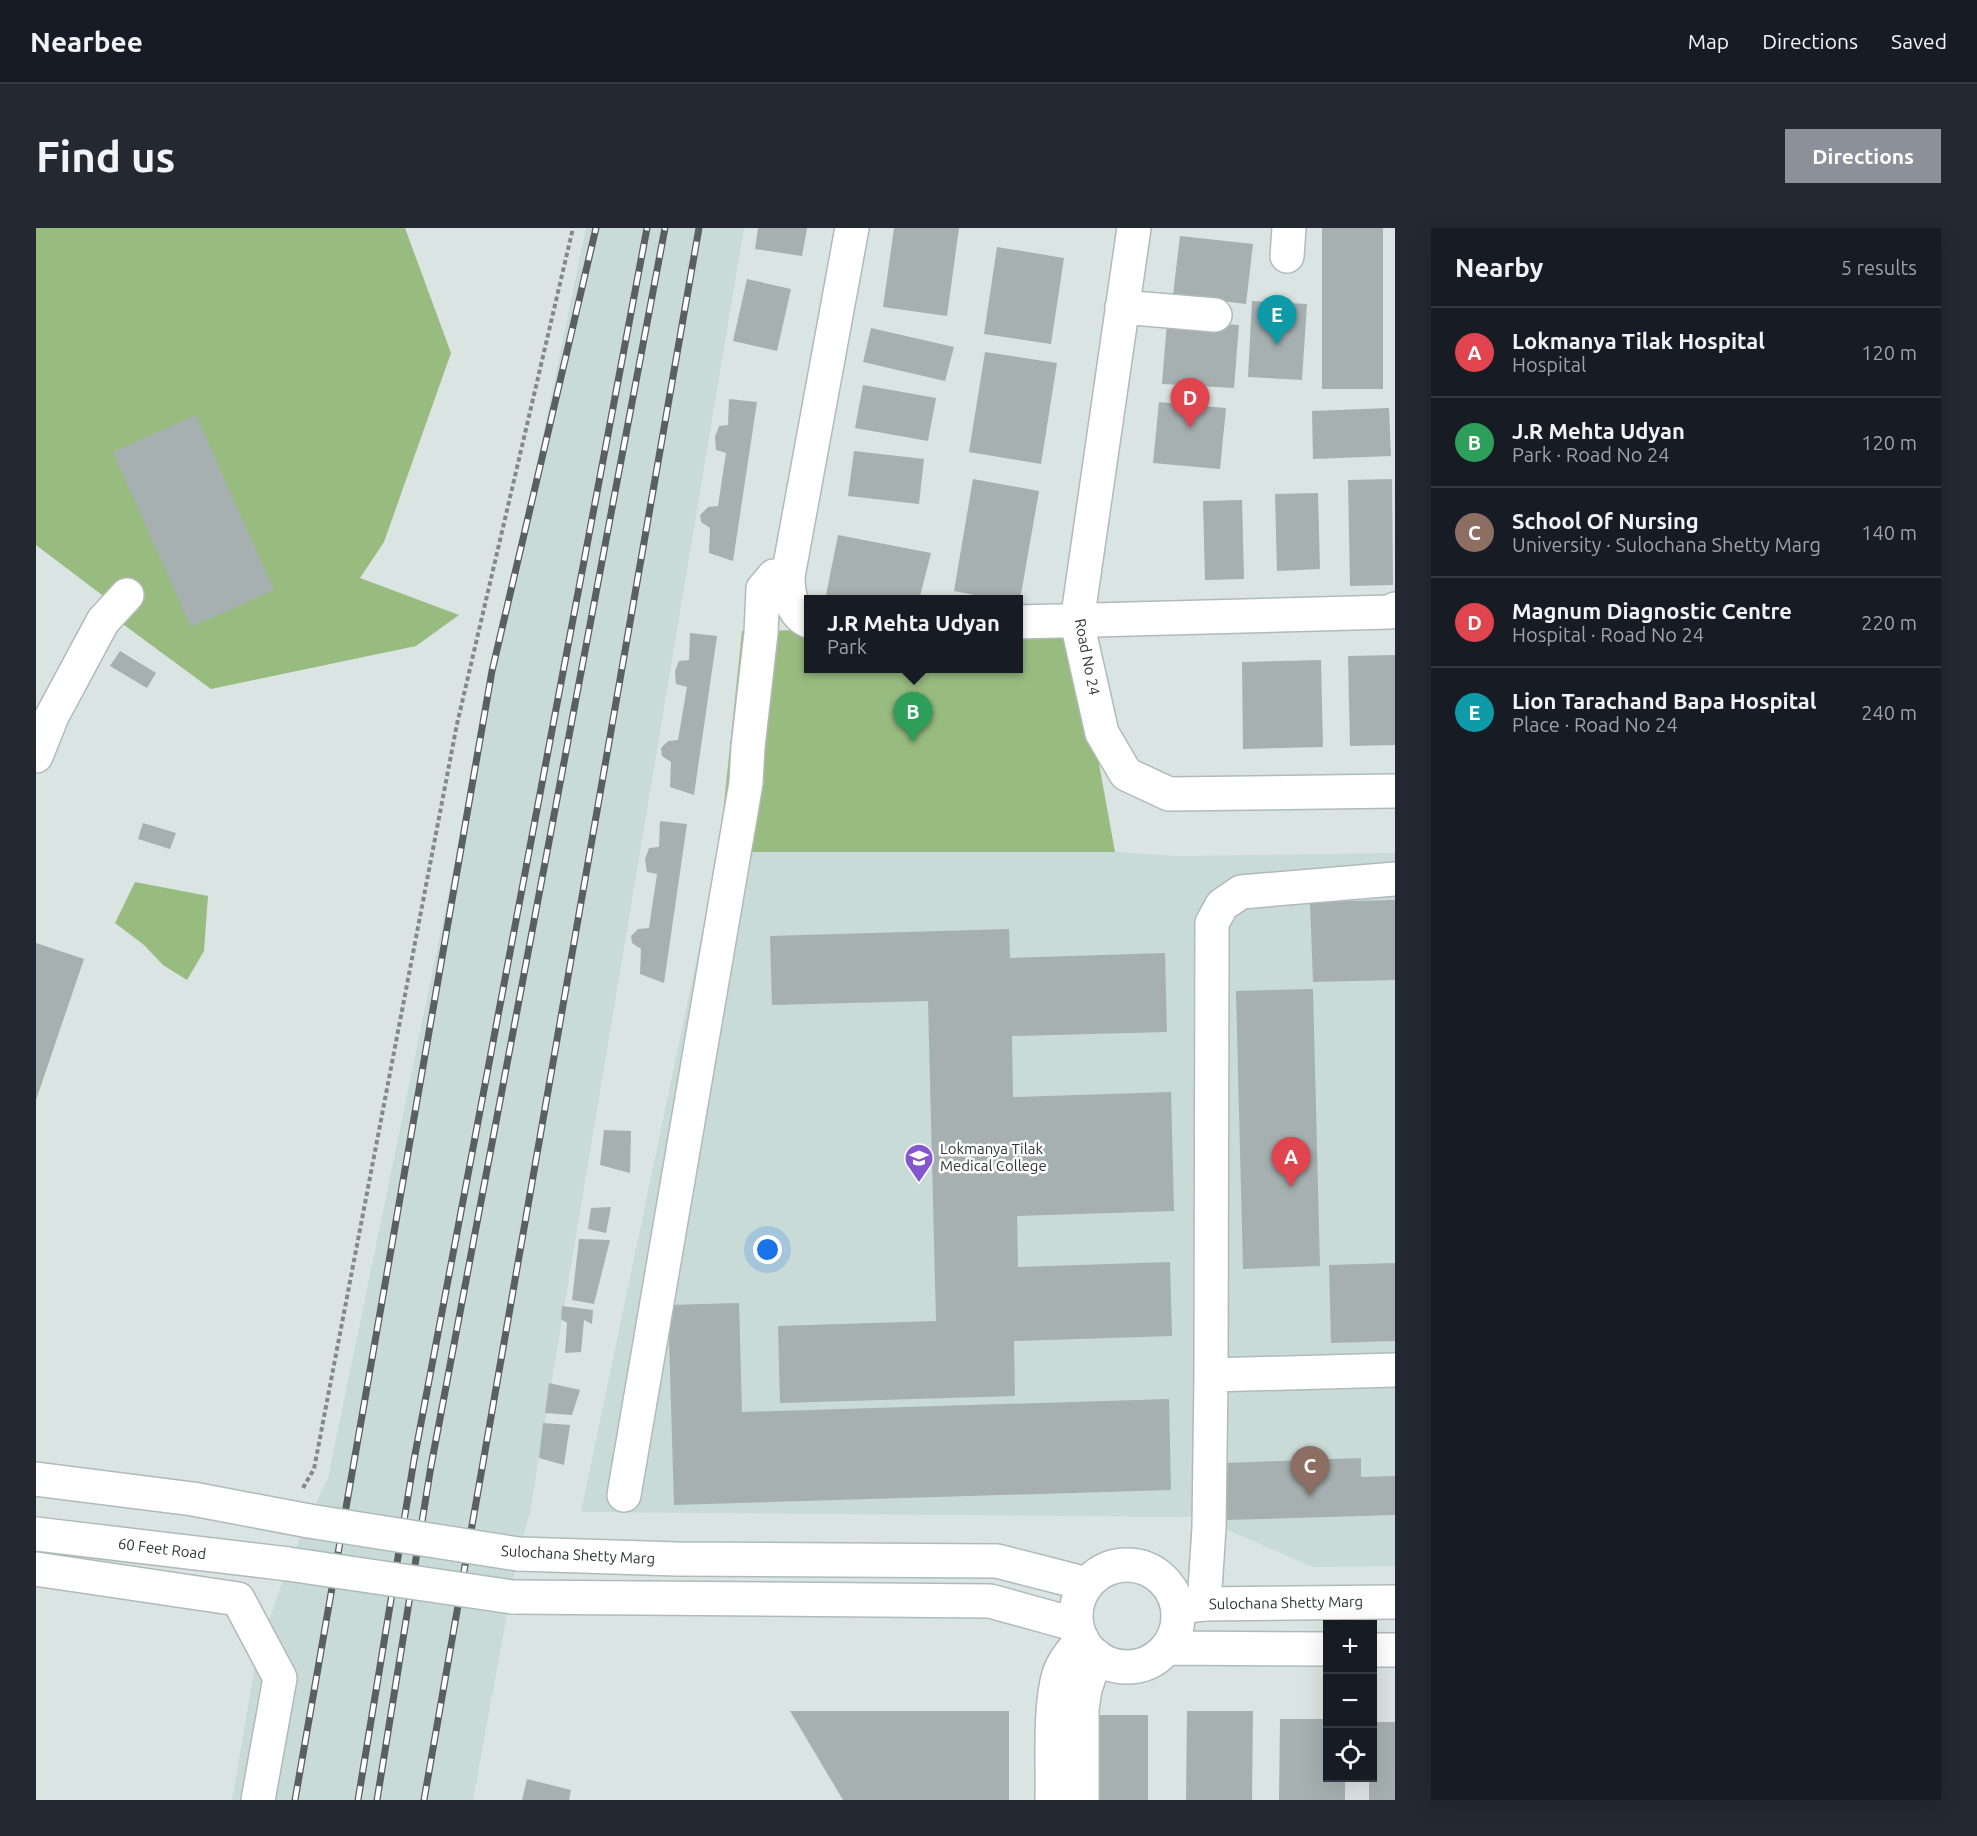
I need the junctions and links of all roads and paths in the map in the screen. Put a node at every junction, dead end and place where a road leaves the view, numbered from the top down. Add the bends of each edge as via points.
1 (573, 228) edge
2 (852, 228) edge
3 (1134, 228) edge
4 (1122, 307) junction
5 (1215, 315) dead end
6 (788, 576) junction
7 (127, 595) dead end
8 (1395, 609) edge
9 (804, 619) edge
10 (1023, 622) edge
11 (1077, 622) junction
12 (36, 756) edge
13 (1395, 791) edge
14 (1395, 879) edge
15 (1395, 1370) edge
16 (1211, 1375) junction
17 (36, 1479) edge
18 (624, 1495) dead end
19 (304, 1508) junction
20 (36, 1534) edge
21 (36, 1569) edge
22 (1087, 1584) junction
23 (1395, 1602) edge
24 (1191, 1605) junction
25 (1085, 1640) junction
26 (1167, 1648) junction
27 (1323, 1649) edge
28 (1377, 1650) edge
29 (1395, 1650) edge
30 (258, 1800) edge
31 (1052, 1800) edge
32 (1082, 1800) edge

1 - 19 path via 457,724
2 - 6 main road
3 - 4 main road, Road No 24
4 - 5 main road
4 - 11 main road, Road No 24
6 - 9 main road via 789,596
6 - 18 main road via 774,576 763,589 746,783
7 - 12 main road via 103,621 52,716
8 - 11 main road
10 - 11 main road
11 - 13 main road, Road No 24 via 1102,733 1126,774 1169,794
14 - 16 main road via 1241,892 1222,905 1212,922
15 - 16 main road
16 - 24 main road via 1209,1528
17 - 19 main road, Sulochana Shetty Marg
19 - 22 main road, Sulochana Shetty Marg, bridge via 518,1554 997,1561
20 - 25 main road, 60 Feet Road, bridge via 288,1564 512,1597 990,1601
21 - 30 main road via 238,1599 280,1678
22 - 24 main road via 1111,1568 1140,1567 1154,1572 1173,1593
22 - 25 main road via 1077,1611
23 - 24 main road, Sulochana Shetty Marg
24 - 26 main road via 1178,1621
25 - 26 main road via 1115,1665 1129,1667 1150,1661
25 - 31 main road via 1059,1673 1054,1702
25 - 32 main road
26 - 27 main road
28 - 29 main road

